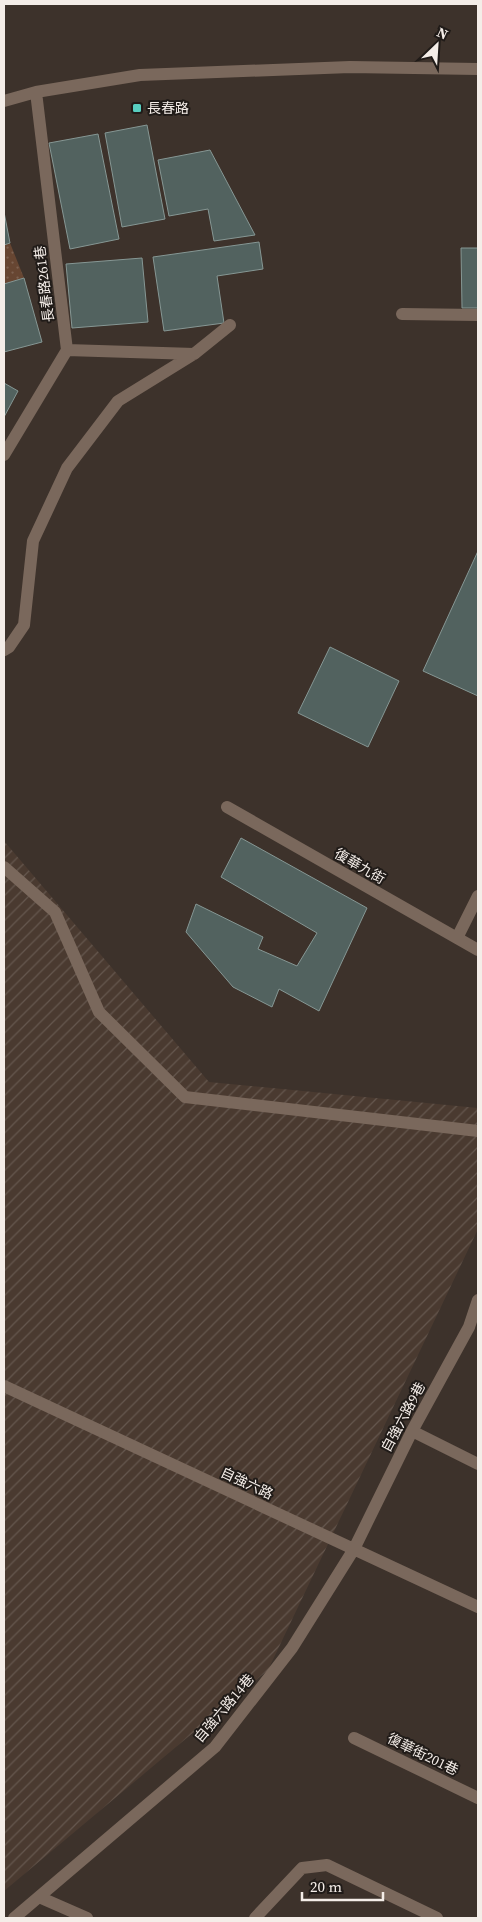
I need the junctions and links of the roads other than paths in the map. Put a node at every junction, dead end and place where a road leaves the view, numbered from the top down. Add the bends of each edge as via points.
1 (478, 69) edge
2 (36, 92) junction
3 (4, 101) edge
4 (402, 314) dead end
5 (478, 314) edge
6 (230, 325) dead end
7 (67, 350) junction
8 (194, 354) junction
9 (4, 455) edge
10 (4, 650) edge
11 (227, 807) dead end
12 (4, 867) edge
13 (478, 896) edge
14 (457, 938) junction
15 (478, 950) edge
16 (478, 1131) edge
17 (478, 1300) edge
18 (4, 1386) edge
19 (412, 1431) junction
20 (478, 1464) edge
21 (354, 1549) junction
22 (478, 1607) edge
23 (354, 1738) dead end
24 (478, 1798) edge
25 (39, 1898) junction
26 (14, 1918) edge
27 (87, 1918) edge
28 (255, 1918) edge
29 (437, 1918) edge

1 - 2 street via 350,67 140,75
2 - 3 street
2 - 7 street, 長春路261巷
4 - 5 street
6 - 8 street
7 - 8 street
7 - 9 street
8 - 10 street via 118,401 67,468 33,541 24,625
11 - 14 street, 復華九街
12 - 16 street via 55,912 99,1012 185,1097
13 - 14 street
14 - 15 street, 復華九街
17 - 19 street, 自強六路9巷 via 469,1327
18 - 21 street, 自強六路
19 - 20 street
19 - 21 street, 自強六路9巷
21 - 22 street, 自強六路
21 - 25 street, 自強六路14巷 via 292,1648 215,1747
23 - 24 street, 復華街201巷
25 - 26 street, 自強六路14巷
25 - 27 street
28 - 29 street via 302,1868 328,1865

